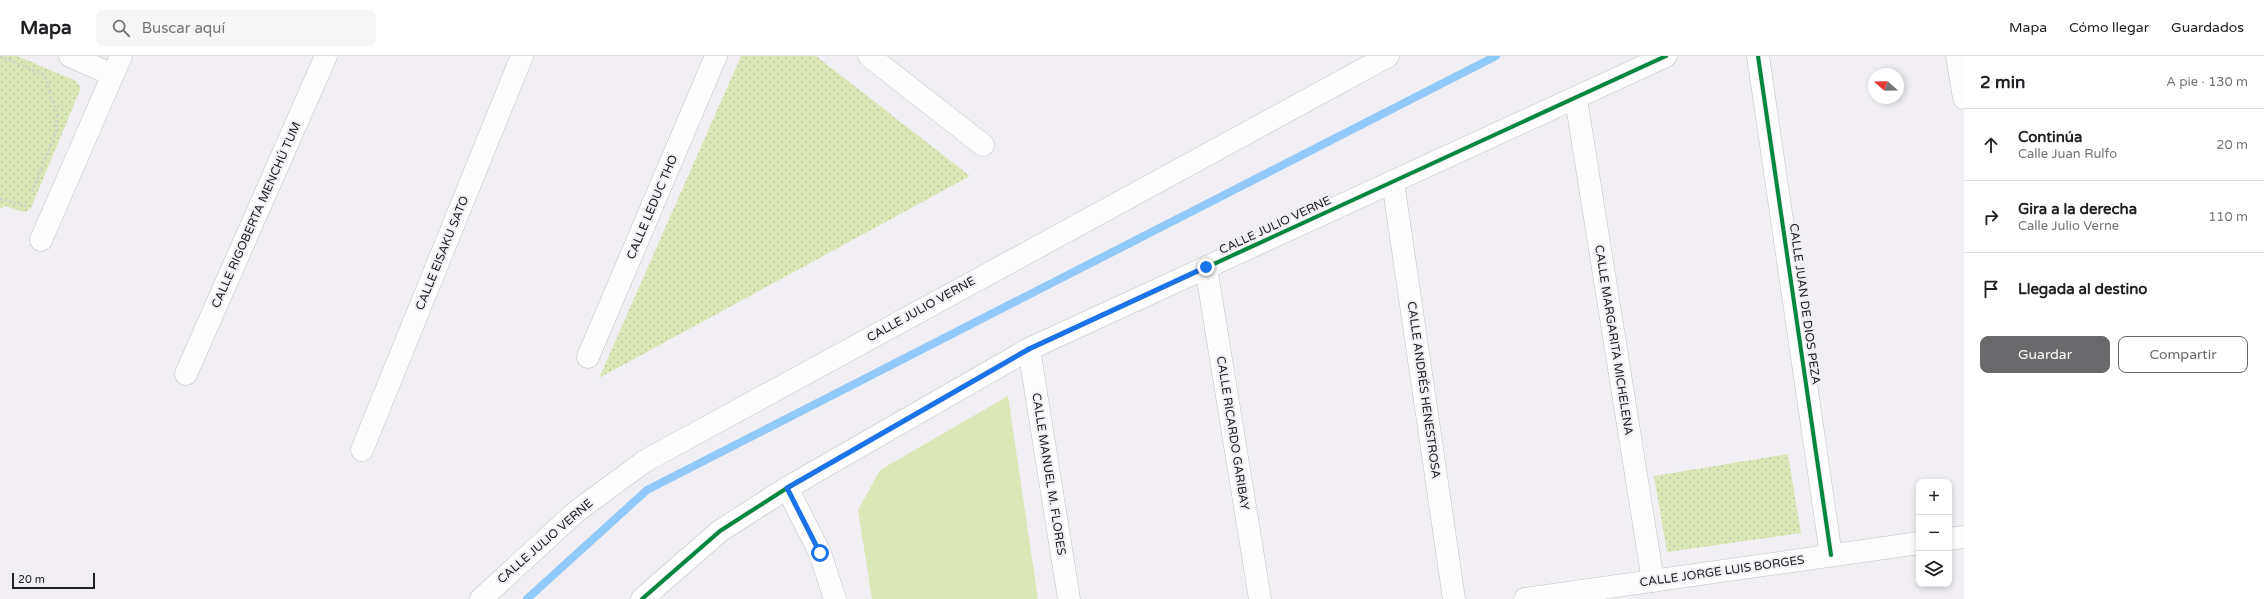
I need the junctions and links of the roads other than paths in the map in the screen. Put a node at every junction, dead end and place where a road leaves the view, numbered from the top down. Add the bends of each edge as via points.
1 (70, 56) edge
2 (326, 56) edge
3 (522, 56) edge
4 (716, 56) edge
5 (869, 56) edge
6 (1388, 56) edge
7 (1666, 56) edge
8 (1758, 56) edge
9 (1957, 56) edge
10 (117, 65) edge
11 (1964, 98) edge
12 (1576, 99) junction
13 (983, 145) dead end
14 (1393, 182) junction
15 (41, 240) dead end
16 (1206, 267) junction
17 (1029, 349) junction
18 (588, 357) dead end
19 (186, 374) dead end
20 (362, 450) dead end
21 (787, 488) junction
22 (1964, 537) edge
23 (1952, 539) edge
24 (1916, 543) edge
25 (1831, 555) junction
26 (1653, 581) junction
27 (480, 599) edge
28 (642, 599) edge
29 (835, 599) edge
30 (1070, 599) edge
31 (1260, 599) edge
32 (1454, 599) edge
33 (1525, 599) edge

1 - 10 street
2 - 19 street, CALLE RIGOBERTA MENCHÚ TUM
3 - 20 street, CALLE EISAKU SATO
4 - 18 street, CALLE LEDUC THO
5 - 13 street
6 - 27 street, CALLE JULIO VERNE via 645,461 576,511
7 - 12 street, CALLE JULIO VERNE
8 - 25 street, CALLE JUAN DE DIOS PEZA
9 - 11 street
10 - 15 street
12 - 14 street, CALLE JULIO VERNE
12 - 26 street, CALLE MARGARITA MICHELENA
14 - 16 street, CALLE JULIO VERNE
14 - 32 street, CALLE ANDRÉS HENESTROSA
16 - 17 street, CALLE JULIO VERNE
16 - 31 street, CALLE RICARDO GARIBAY
17 - 21 street, CALLE JULIO VERNE
17 - 30 street, CALLE MANUEL M. FLORES
21 - 28 street, CALLE JULIO VERNE via 720,531
21 - 29 street via 820,553
22 - 23 street
24 - 25 street, CALLE JORGE LUIS BORGES
25 - 26 street, CALLE JORGE LUIS BORGES
26 - 33 street, CALLE JORGE LUIS BORGES

